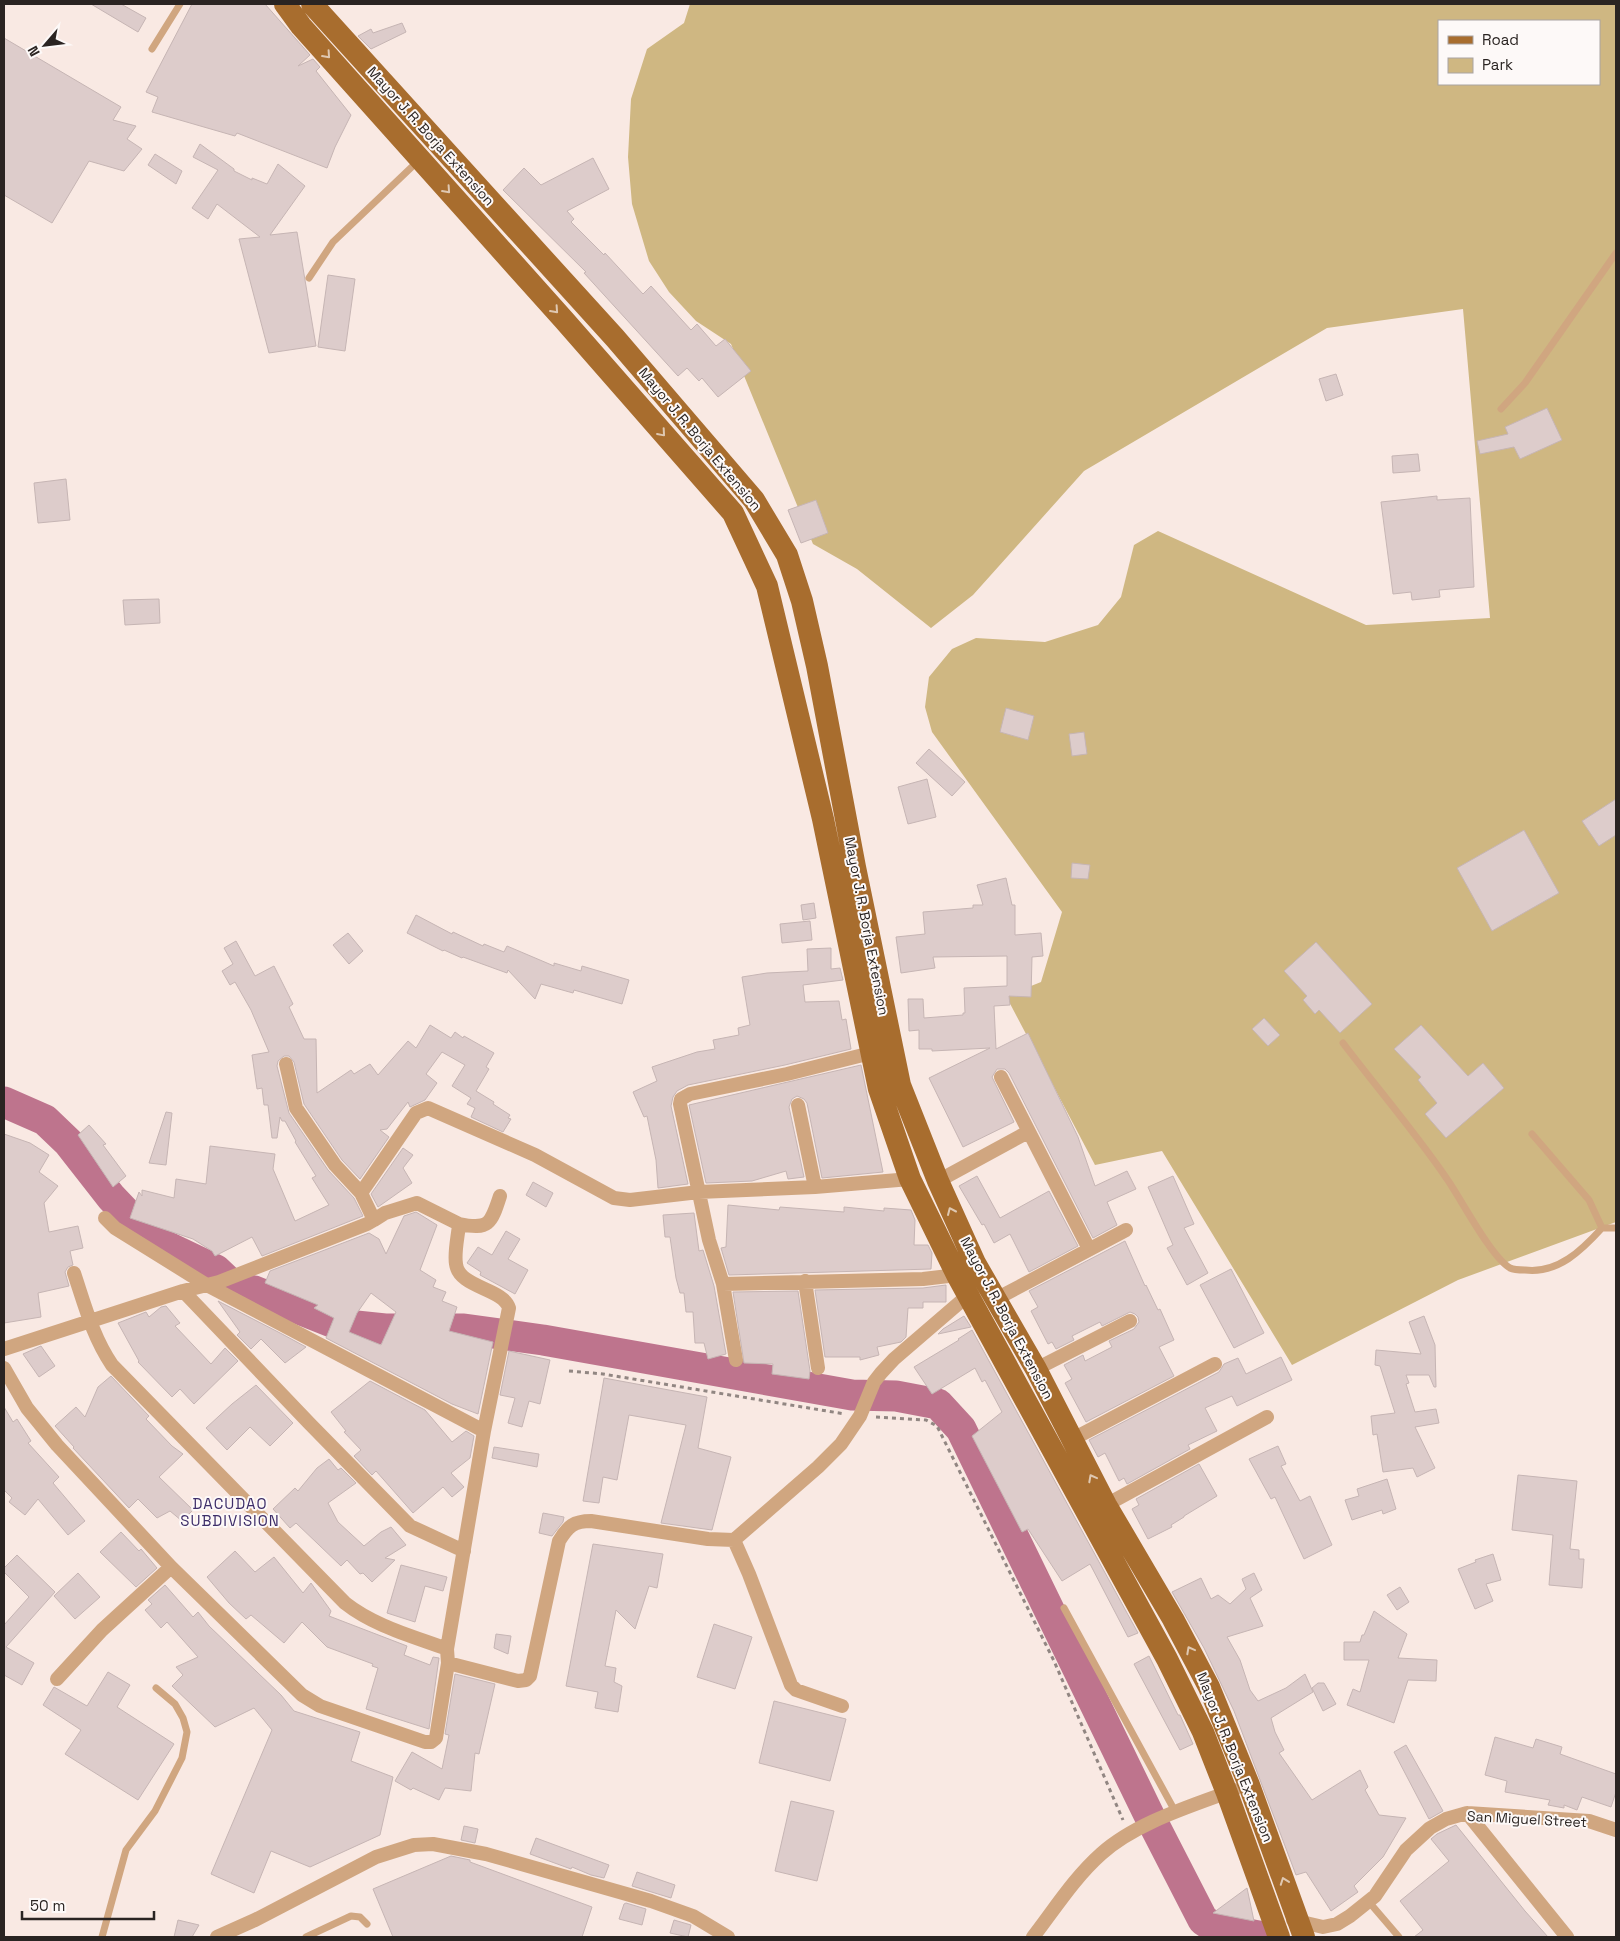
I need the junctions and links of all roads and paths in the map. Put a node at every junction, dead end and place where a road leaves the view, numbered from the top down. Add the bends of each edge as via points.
1 (180, 4) edge
2 (285, 4) edge
3 (314, 6) edge
4 (301, 26) junction
5 (152, 49) dead end
6 (420, 159) junction
7 (1616, 253) edge
8 (309, 278) dead end
9 (1501, 409) dead end
10 (817, 666) junction
11 (789, 674) junction
12 (1343, 1043) dead end
13 (871, 1053) junction
14 (286, 1064) dead end
15 (1002, 1077) dead end
16 (890, 1087) junction
17 (798, 1105) dead end
18 (1028, 1132) junction
19 (1532, 1134) dead end
20 (910, 1179) junction
21 (938, 1181) junction
22 (815, 1187) junction
23 (699, 1192) junction
24 (361, 1193) junction
25 (500, 1196) dead end
26 (105, 1218) dead end
27 (374, 1220) junction
28 (459, 1224) junction
29 (1602, 1228) junction
30 (1616, 1228) edge
31 (1126, 1230) dead end
32 (1089, 1249) junction
33 (972, 1272) junction
34 (74, 1273) dead end
35 (219, 1281) junction
36 (805, 1281) junction
37 (723, 1284) junction
38 (183, 1290) junction
39 (968, 1296) junction
40 (996, 1299) junction
41 (1130, 1320) dead end
42 (89, 1321) junction
43 (4, 1349) edge
44 (736, 1360) dead end
45 (1215, 1364) dead end
46 (4, 1368) edge
47 (818, 1368) dead end
48 (1036, 1368) junction
49 (569, 1371) dead end
50 (862, 1409) junction
51 (1267, 1417) dead end
52 (484, 1430) junction
53 (1072, 1440) junction
54 (1106, 1505) junction
55 (734, 1540) junction
56 (1117, 1544) junction
57 (464, 1551) junction
58 (171, 1567) junction
59 (1064, 1608) dead end
60 (448, 1656) junction
61 (57, 1679) dead end
62 (156, 1688) dead end
63 (842, 1706) dead end
64 (1249, 1784) junction
65 (1227, 1793) junction
66 (1467, 1813) junction
67 (1170, 1815) junction
68 (1616, 1830) edge
69 (1129, 1835) junction
70 (1369, 1902) junction
71 (366, 1924) dead end
72 (1301, 1928) edge
73 (1276, 1929) edge
74 (102, 1937) edge
75 (217, 1937) edge
76 (306, 1937) edge
77 (728, 1937) edge
78 (1033, 1937) edge
79 (1399, 1937) edge
80 (1567, 1937) edge

1 - 5 lane
2 - 4 main road, Mayor J. R. Borja Extension
3 - 4 main road
3 - 10 main road, Mayor J. R. Borja Extension via 615,338 754,500 787,554
4 -> 6 main road, Mayor J. R. Borja Extension
6 - 8 lane via 333,242
6 -> 11 main road, Mayor J. R. Borja Extension via 733,513 767,586
7 - 9 lane via 1525,383
10 - 11 main road
10 - 16 main road, Mayor J. R. Borja Extension via 858,885
11 - 13 main road, Mayor J. R. Borja Extension via 823,819
12 - 29 lane via 1447,1178 1497,1257 1511,1268 1533,1271 1564,1262
13 - 16 main road, Mayor J. R. Borja Extension
13 - 23 street via 685,1096 680,1104
14 - 24 street via 296,1108 335,1165
15 - 18 street
16 - 20 main road, Mayor J. R. Borja Extension
16 - 21 main road, Mayor J. R. Borja Extension
17 - 22 street
18 - 21 street
18 - 32 street
19 - 29 lane via 1589,1200
20 - 22 street
20 - 33 main road, Mayor J. R. Borja Extension
33 -> 21 main road, Mayor J. R. Borja Extension
22 - 23 street
23 - 24 street via 630,1200 614,1198 534,1155 428,1108 416,1113
23 - 37 street
24 - 27 street
25 - 28 street via 487,1223 477,1228
26 - 35 street via 115,1228
27 - 28 street via 417,1203
27 - 35 street
28 - 52 street via 458,1272 508,1304 509,1308
29 - 30 lane
31 - 32 street
32 - 40 street
33 - 36 street via 923,1279
33 - 39 main road, Mayor J. R. Borja Extension
33 - 40 main road, Mayor J. R. Borja Extension
34 - 42 street
35 - 38 street
35 - 52 street
36 - 37 street
36 - 47 street
37 - 44 street
38 - 42 street
38 - 57 street via 410,1526
39 - 50 street via 894,1358 874,1382
39 - 56 main road, Mayor J. R. Borja Extension
40 - 48 main road, Mayor J. R. Borja Extension
41 - 48 street
42 - 43 street
42 - 60 street via 100,1347 117,1370 345,1603 360,1615
45 - 53 street
46 - 58 street via 27,1408 57,1446
48 - 53 main road, Mayor J. R. Borja Extension
49 - 50 path
50 - 55 street via 841,1444
50 - 69 path via 926,1420 937,1426 1054,1661
51 - 54 street
52 - 57 street
54 -> 53 main road, Mayor J. R. Borja Extension
54 - 56 main road, Mayor J. R. Borja Extension
55 - 60 street via 591,1521 571,1524 560,1541 530,1676 518,1681
55 - 63 street via 791,1685 796,1690
64 -> 56 main road, Mayor J. R. Borja Extension via 1209,1687 1174,1619
56 - 65 main road, Mayor J. R. Borja Extension via 1203,1732
57 - 60 street
58 - 60 street via 302,1695 320,1706 425,1742 436,1738
58 - 61 street via 102,1630
59 - 67 lane
62 - 74 lane via 175,1704 183,1718 187,1732 182,1758 154,1811 126,1850
64 - 65 street
72 -> 64 main road, Mayor J. R. Borja Extension
65 - 67 street
65 - 73 main road, Mayor J. R. Borja Extension
66 - 68 street, San Miguel Street via 1588,1821
66 - 70 street, San Miguel Street via 1446,1819 1418,1838
66 - 80 street
67 - 69 street
69 - 78 street via 1089,1866
70 - 72 street, San Miguel Street via 1336,1924
70 - 79 lane
71 - 76 lane via 360,1917 351,1916
72 - 73 street, San Miguel Street
75 - 77 street via 376,1857 414,1845 433,1844 486,1854 651,1901 693,1916

